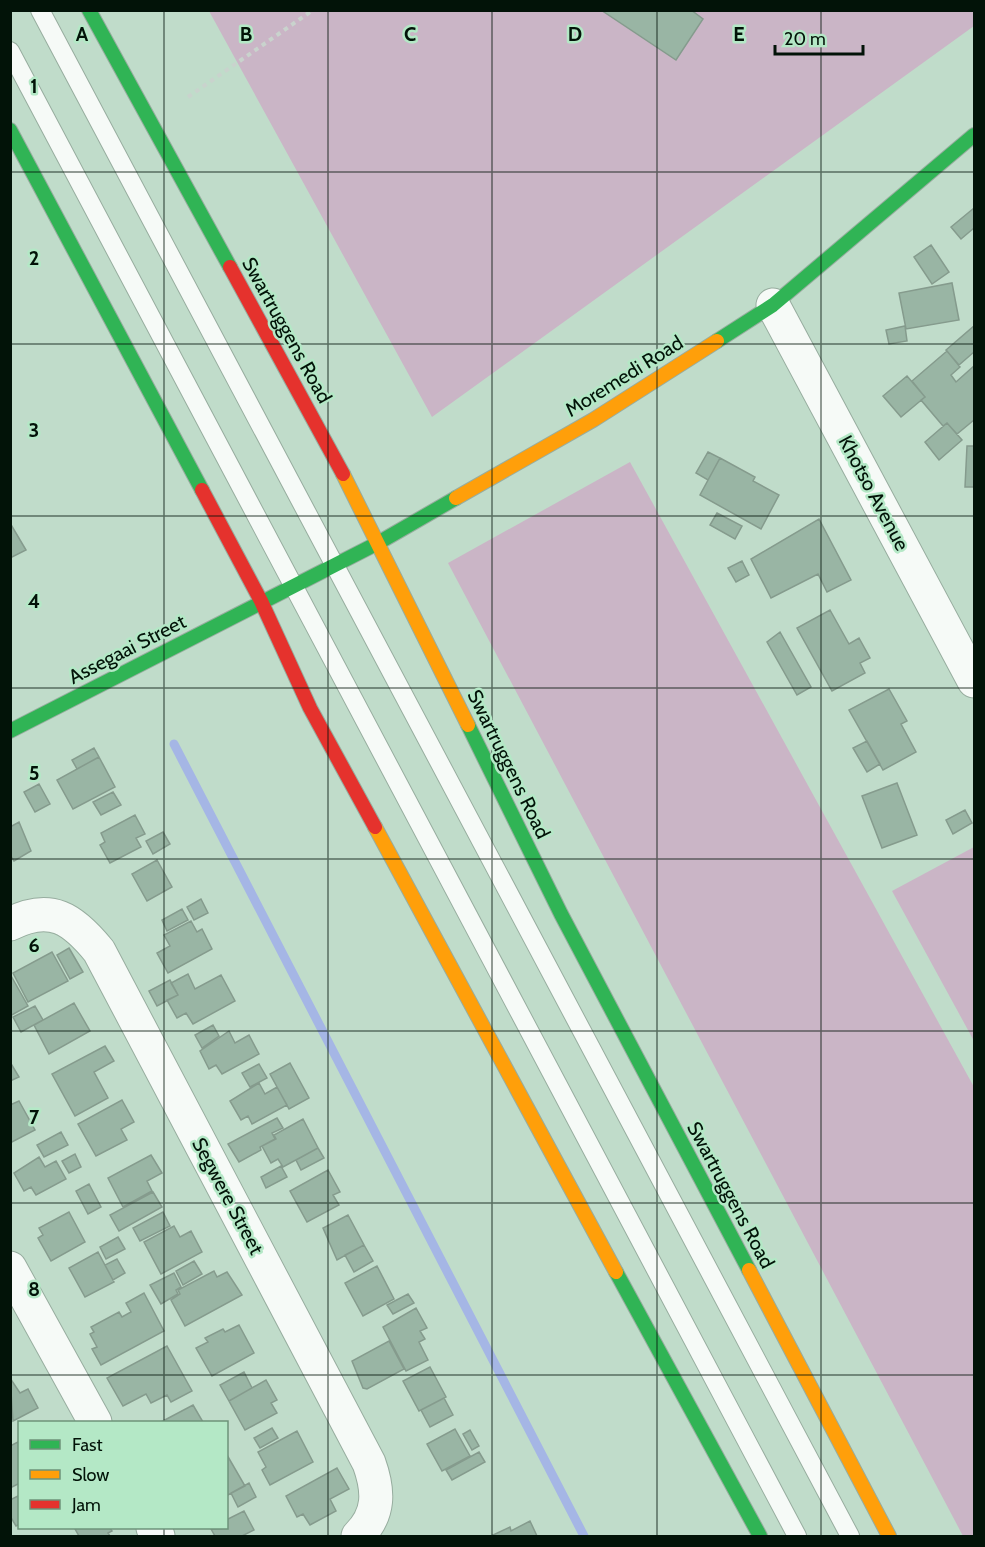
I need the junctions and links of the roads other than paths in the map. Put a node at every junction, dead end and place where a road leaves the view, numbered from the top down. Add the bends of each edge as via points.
1 (40, 10) edge
2 (89, 10) edge
3 (10, 51) edge
4 (10, 130) edge
5 (975, 135) edge
6 (773, 305) junction
7 (378, 543) junction
8 (334, 565) junction
9 (293, 585) junction
10 (261, 601) junction
11 (975, 681) edge
12 (10, 731) edge
13 (10, 924) edge
14 (10, 1268) edge
15 (94, 1421) edge
16 (358, 1536) edge
17 (760, 1536) edge
18 (797, 1536) edge
19 (850, 1536) edge
20 (889, 1536) edge

1 - 8 lane
2 - 7 main road, Swartruggens Road
3 - 9 lane
4 - 10 main road
5 - 6 main road, Moremedi Road
6 - 7 main road, Moremedi Road via 593,420
6 - 11 street, Khotso Avenue
7 - 8 main road, Moremedi Road
7 - 20 main road, Swartruggens Road via 561,914
8 - 9 main road, Moremedi Road
8 - 19 lane
9 - 10 main road, Moremedi Road
9 - 18 lane
10 - 12 main road, Assegaai Street
10 - 17 main road via 310,708
13 - 16 street, Segwere Street via 34,913 58,916 81,929 99,951 369,1463 376,1485 376,1508
14 - 15 street

